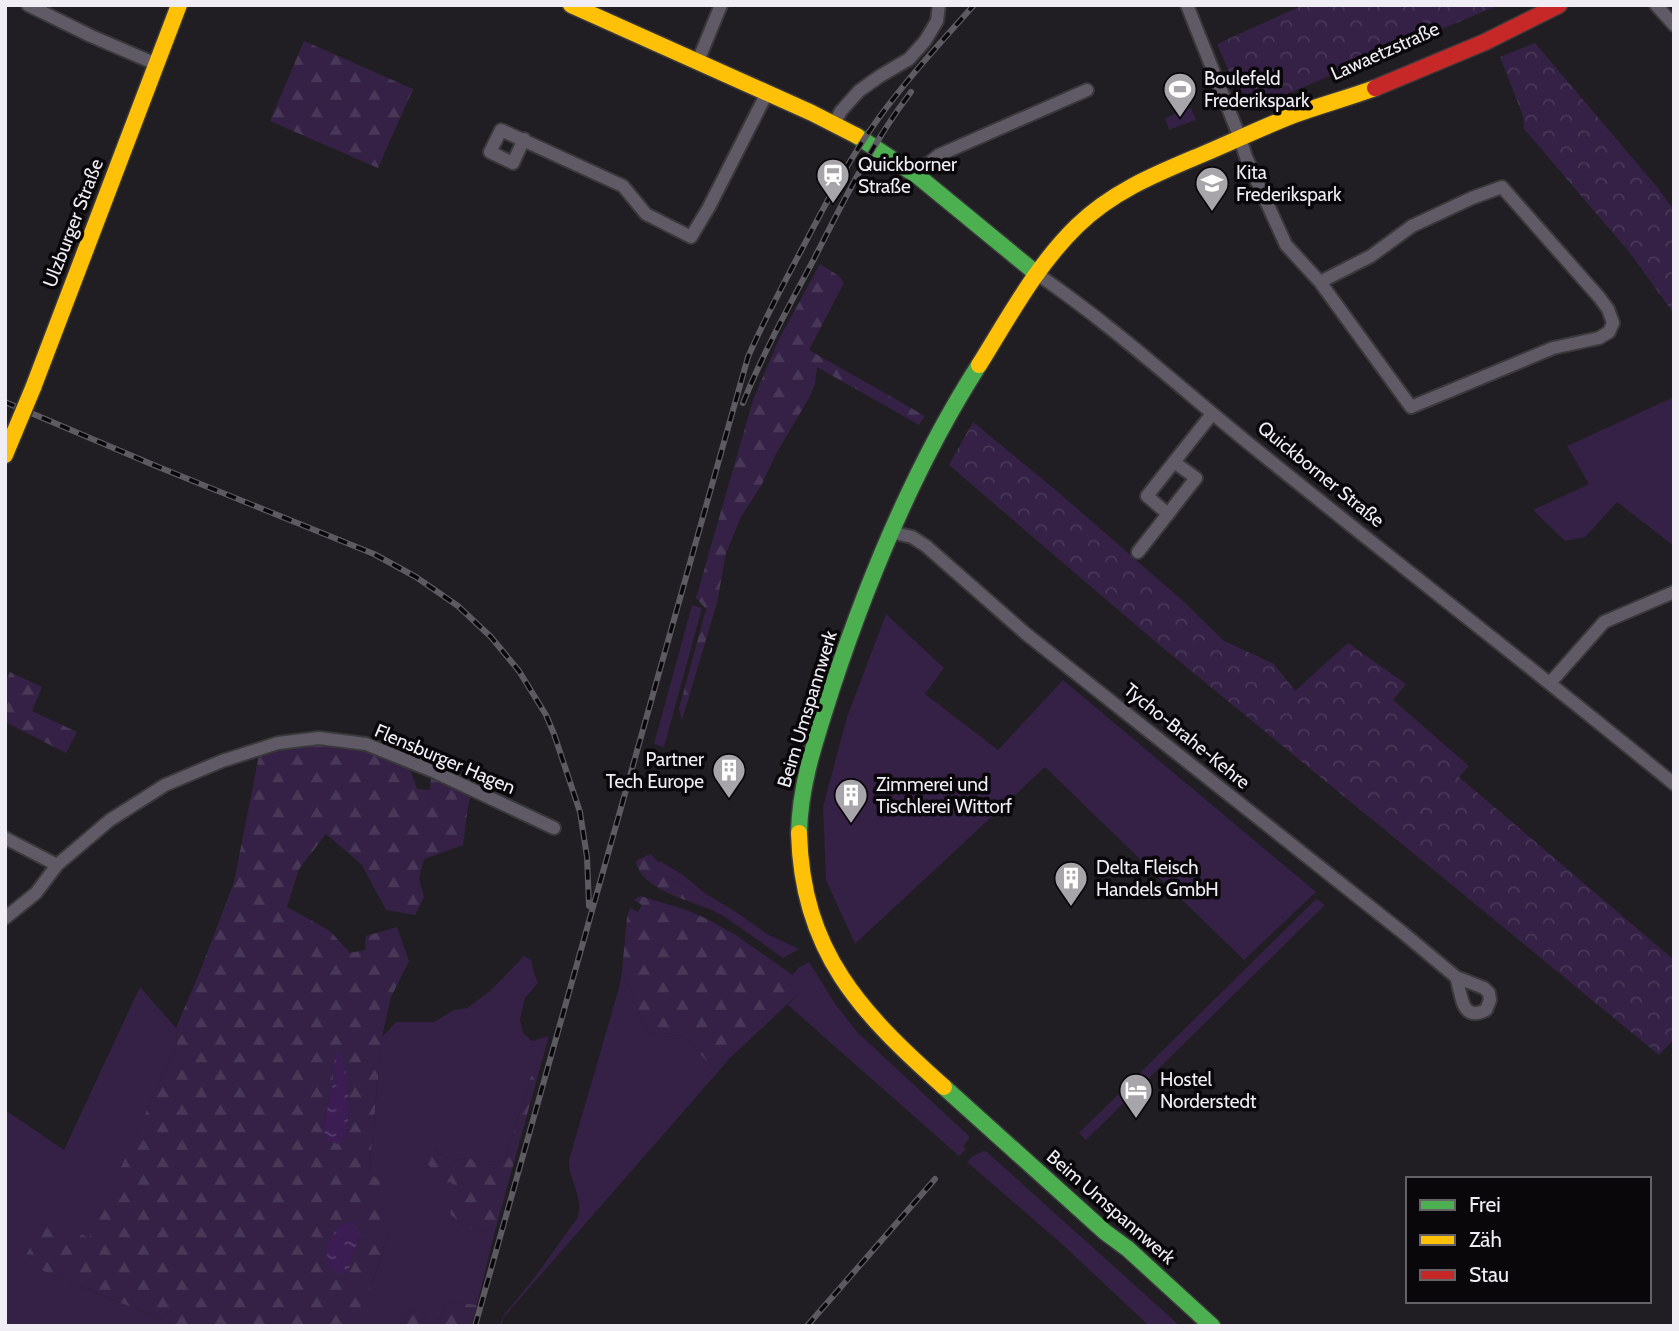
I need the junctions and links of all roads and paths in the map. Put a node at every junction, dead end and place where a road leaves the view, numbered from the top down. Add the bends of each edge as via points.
1 (28, 5) edge
2 (179, 5) edge
3 (571, 5) edge
4 (721, 5) edge
5 (939, 5) edge
6 (1187, 5) edge
7 (1656, 5) edge
8 (1558, 6) edge
9 (1674, 25) edge
10 (698, 61) junction
11 (156, 64) junction
12 (1087, 90) dead end
13 (767, 93) junction
14 (834, 124) junction
15 (1240, 138) junction
16 (524, 139) dead end
17 (919, 177) junction
18 (1037, 274) junction
19 (1320, 282) junction
20 (1212, 414) junction
21 (5, 455) edge
22 (1174, 462) junction
23 (1168, 514) junction
24 (891, 532) junction
25 (1139, 552) dead end
26 (1674, 592) edge
27 (1550, 683) junction
28 (1674, 784) edge
29 (554, 828) dead end
30 (5, 838) edge
31 (57, 864) junction
32 (5, 918) edge
33 (1456, 977) dead end
34 (1212, 1326) edge

1 - 11 street
2 - 11 street, Ulzburger Straße
3 - 10 street, Quickborner Straße
4 - 10 street
5 - 14 street via 937,21 925,41 909,59 859,92
6 - 15 street
7 - 9 street
8 - 15 street, Lawaetzstraße via 1499,25
10 - 13 street, Quickborner Straße
11 - 21 street, Ulzburger Straße, bridge
12 - 17 street via 939,155
13 - 14 street, Quickborner Straße
13 - 16 street via 691,237 646,214 623,186
14 - 17 street, Quickborner Straße
15 - 18 street, Lawaetzstraße via 1115,195 1067,235
15 - 19 street via 1286,245
17 - 18 street, Quickborner Straße
18 - 20 street, Quickborner Straße
18 - 24 street, Beim Umspannwerk via 953,408
19 - 19 street via 1371,256 1412,226 1502,187 1599,297 1613,323 1599,338 1553,348 1411,407
20 - 22 street
20 - 27 street, Quickborner Straße
22 - 23 street via 1147,496
22 - 23 street via 1196,478
23 - 25 street
24 - 33 street, Tycho-Brahe-Kehre via 926,546 1025,633
24 - 34 street, Beim Umspannwerk via 841,661 800,810 803,879 822,941 854,998 885,1032
26 - 27 street via 1604,622
27 - 28 street, Quickborner Straße
29 - 31 street, Flensburger Hagen via 366,744 319,738 278,743 165,785 110,820
30 - 31 street
31 - 32 street, Flensburger Hagen via 36,893

